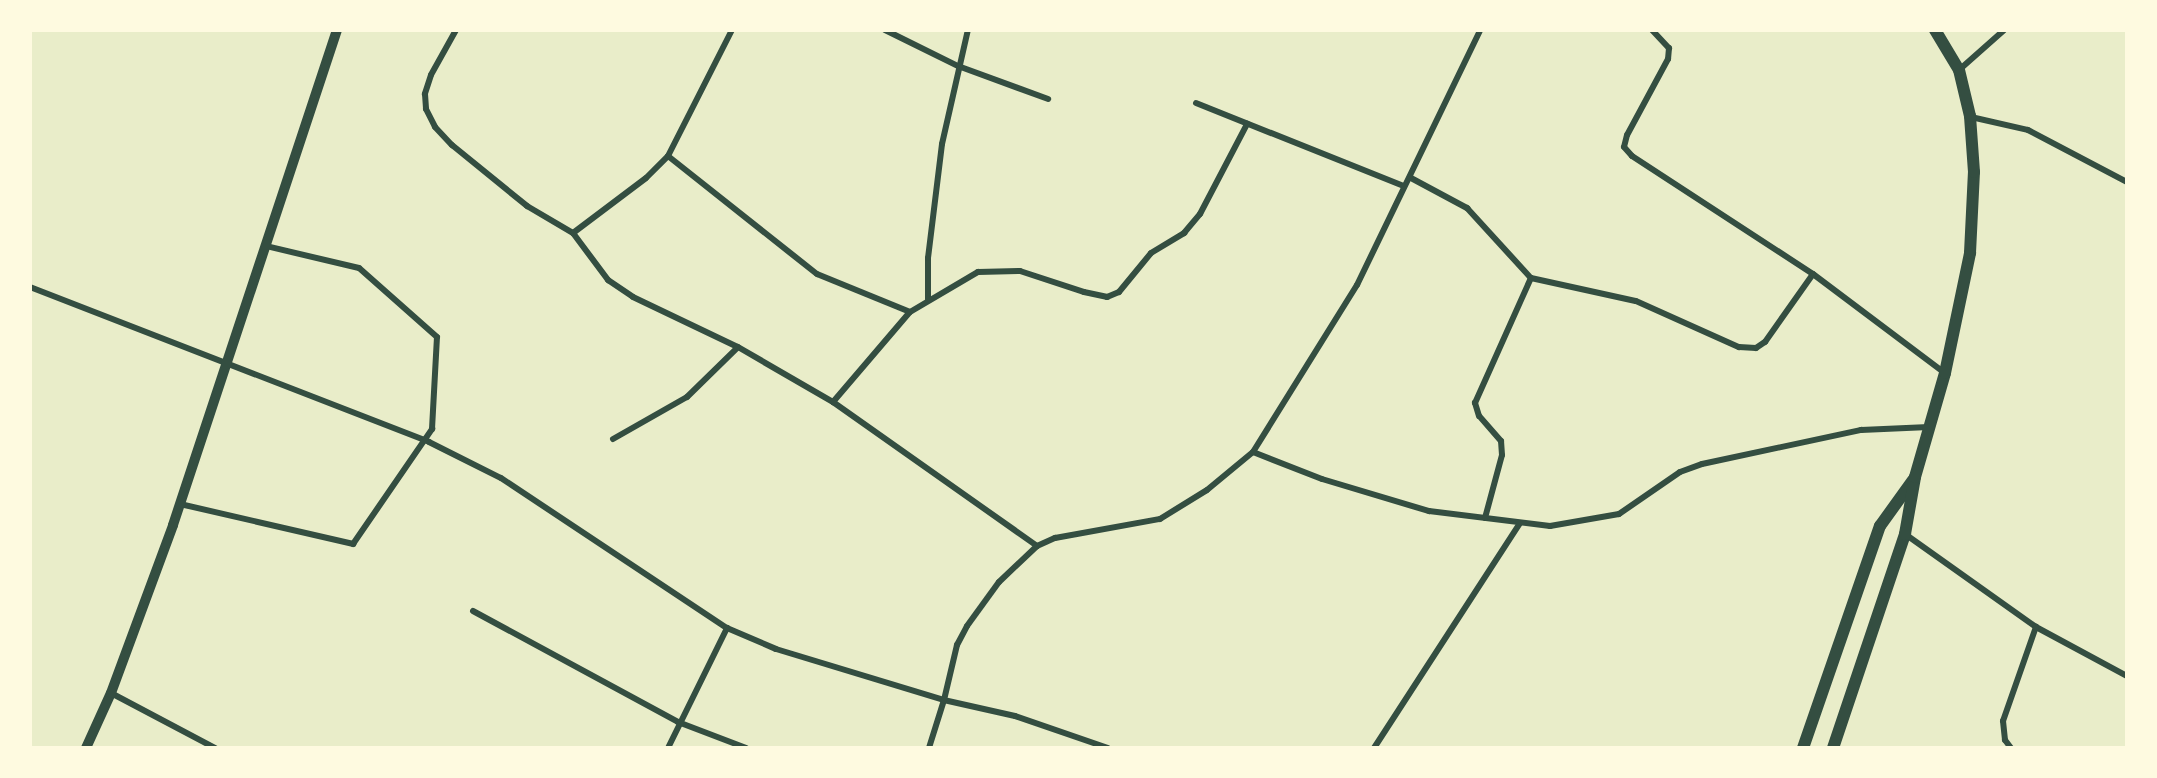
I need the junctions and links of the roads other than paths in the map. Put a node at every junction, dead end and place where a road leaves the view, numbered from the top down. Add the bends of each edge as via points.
1 (338, 30) edge
2 (456, 30) edge
3 (732, 30) edge
4 (885, 30) edge
5 (968, 30) edge
6 (1480, 30) edge
7 (1652, 30) edge
8 (1935, 30) edge
9 (2004, 30) edge
10 (958, 66) junction
11 (1959, 70) junction
12 (1048, 99) dead end
13 (1196, 103) dead end
14 (1970, 117) junction
15 (1247, 124) junction
16 (668, 156) junction
17 (1410, 178) junction
18 (2127, 182) edge
19 (1403, 186) junction
20 (573, 233) junction
21 (266, 246) junction
22 (1813, 274) junction
23 (1531, 278) junction
24 (30, 287) edge
25 (928, 299) junction
26 (910, 312) junction
27 (738, 346) junction
28 (228, 363) junction
29 (1945, 374) junction
30 (833, 402) junction
31 (1932, 427) junction
32 (613, 439) dead end
33 (424, 440) junction
34 (1253, 452) junction
35 (1915, 477) junction
36 (180, 504) junction
37 (1485, 518) junction
38 (1520, 523) junction
39 (1905, 534) junction
40 (1037, 546) junction
41 (473, 611) dead end
42 (2036, 627) junction
43 (727, 628) junction
44 (2127, 676) edge
45 (111, 693) junction
46 (944, 700) junction
47 (678, 722) junction
48 (86, 748) edge
49 (215, 748) edge
50 (668, 748) edge
51 (746, 748) edge
52 (930, 748) edge
53 (1108, 748) edge
54 (1374, 748) edge
55 (1803, 748) edge
56 (1833, 748) edge
57 (2012, 748) edge

1 - 21 street
2 - 20 street via 425,94 426,108 435,127 527,206
3 - 16 street
4 - 10 street
5 - 10 street
6 - 17 street
7 - 22 street via 1669,48 1668,59 1624,147 1649,168
8 - 11 main road
9 - 11 street
10 - 12 street
10 - 25 street via 941,155 928,258
11 - 14 main road
13 - 15 street
14 - 18 street via 2028,130
14 - 29 main road via 1974,172 1970,253
15 - 19 street
15 - 25 street via 1200,214 1184,233 1151,253 1119,292 1107,297 1020,271 978,272
16 - 20 street via 646,178
16 - 26 street via 818,274
17 - 19 street
17 - 23 street via 1467,208
19 - 34 street via 1357,285
20 - 27 street via 608,280 633,297
21 - 28 street
21 - 33 street via 359,268 437,337 432,429
22 - 23 street via 1766,342 1756,348 1724,341 1636,301
22 - 29 street
23 - 37 street via 1475,403 1479,416 1501,441 1502,455
24 - 28 street
25 - 26 street
26 - 30 street
27 - 30 street
27 - 32 street via 687,397
28 - 33 street via 298,394
28 - 36 street
29 - 31 main road
30 - 40 street
31 - 35 main road
31 - 38 street via 1861,430 1750,452 1680,472 1619,514 1602,520 1550,526
33 - 36 street via 353,544
33 - 43 street via 501,478
34 - 37 street via 1368,494 1429,511
34 - 40 street via 1208,490 1160,519 1055,538
35 - 39 main road
35 - 55 main road via 1880,526
36 - 45 street
37 - 38 street
38 - 54 street
39 - 42 street
39 - 56 main road
40 - 46 street via 999,582 967,626 957,645
41 - 47 street
42 - 44 street
42 - 57 street via 2003,721 2005,740
43 - 46 street via 776,649
43 - 47 street
45 - 48 street
45 - 49 street
46 - 52 street
46 - 53 street via 1025,719
47 - 50 street
47 - 51 street

